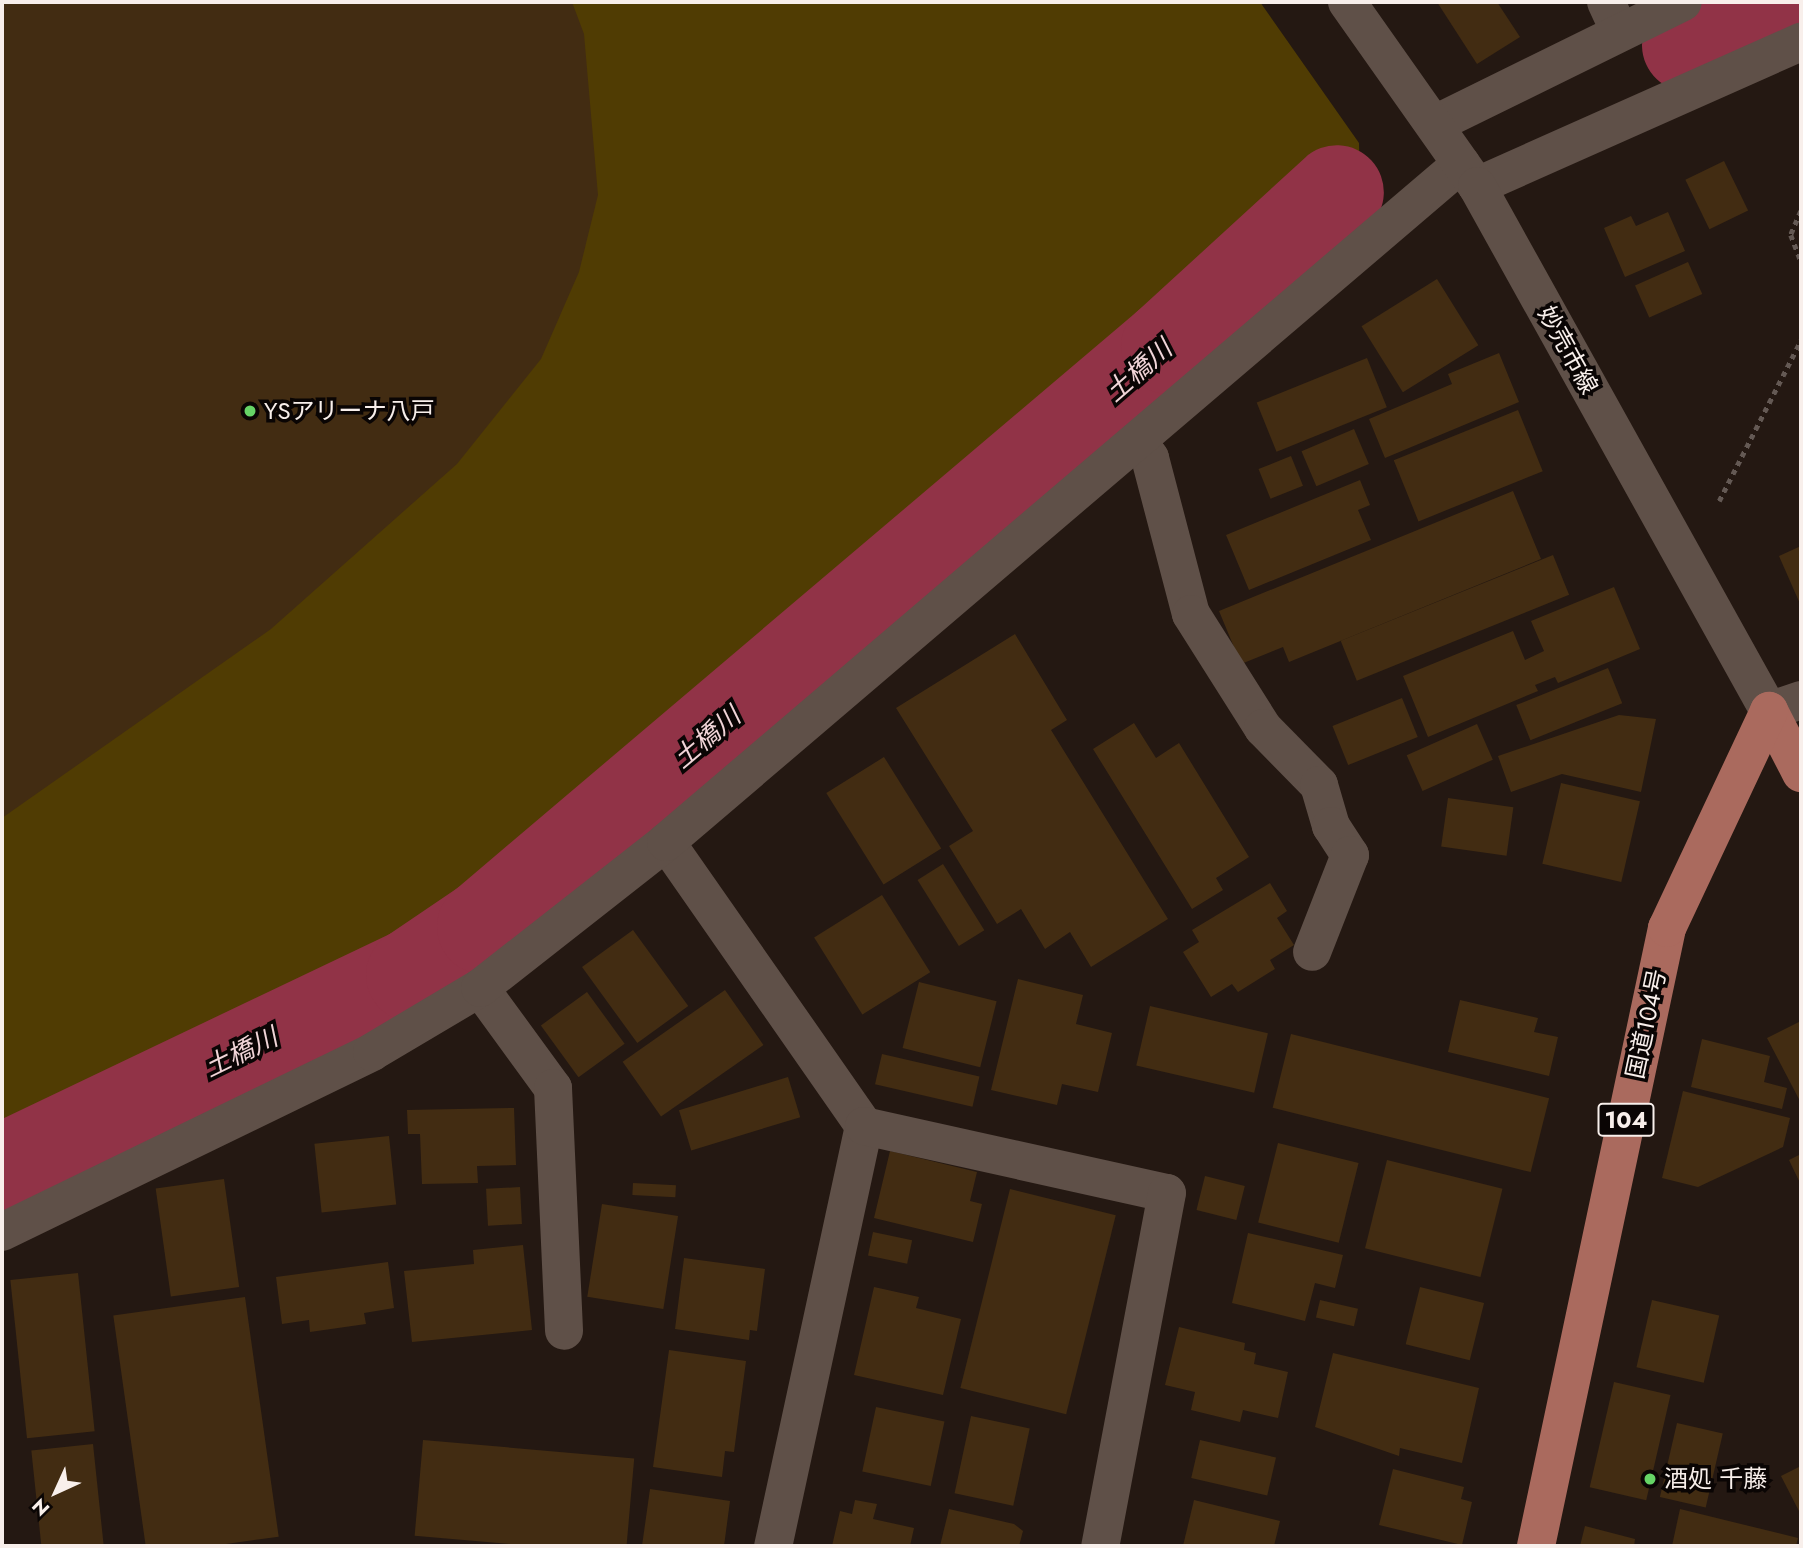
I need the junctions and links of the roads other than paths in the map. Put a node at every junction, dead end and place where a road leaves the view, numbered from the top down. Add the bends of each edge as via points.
1 (1347, 2) edge
2 (1683, 2) edge
3 (1613, 17) edge
4 (1801, 42) edge
5 (1435, 124) junction
6 (1469, 175) junction
7 (1138, 441) junction
8 (1785, 706) edge
9 (1801, 772) edge
10 (666, 842) junction
11 (1312, 952) dead end
12 (480, 988) junction
13 (864, 1126) junction
14 (2, 1232) edge
15 (564, 1331) dead end
16 (773, 1546) edge
17 (1100, 1546) edge
18 (1536, 1546) edge

1 - 5 street, 妙売市線
2 - 3 street
3 - 5 street
4 - 6 street
5 - 6 street, 妙売市線
6 - 7 street
6 - 8 street, 妙売市線
7 - 10 street
7 - 11 street via 1150,458 1191,614 1263,728 1319,785 1331,826 1350,855
8 - 9 highway
8 - 18 highway, 国道104号 / 104 via 1667,928
10 - 12 street
10 - 13 street
12 - 14 street via 372,1052
12 - 15 street via 553,1088
13 - 16 street
13 - 17 street via 1167,1193

